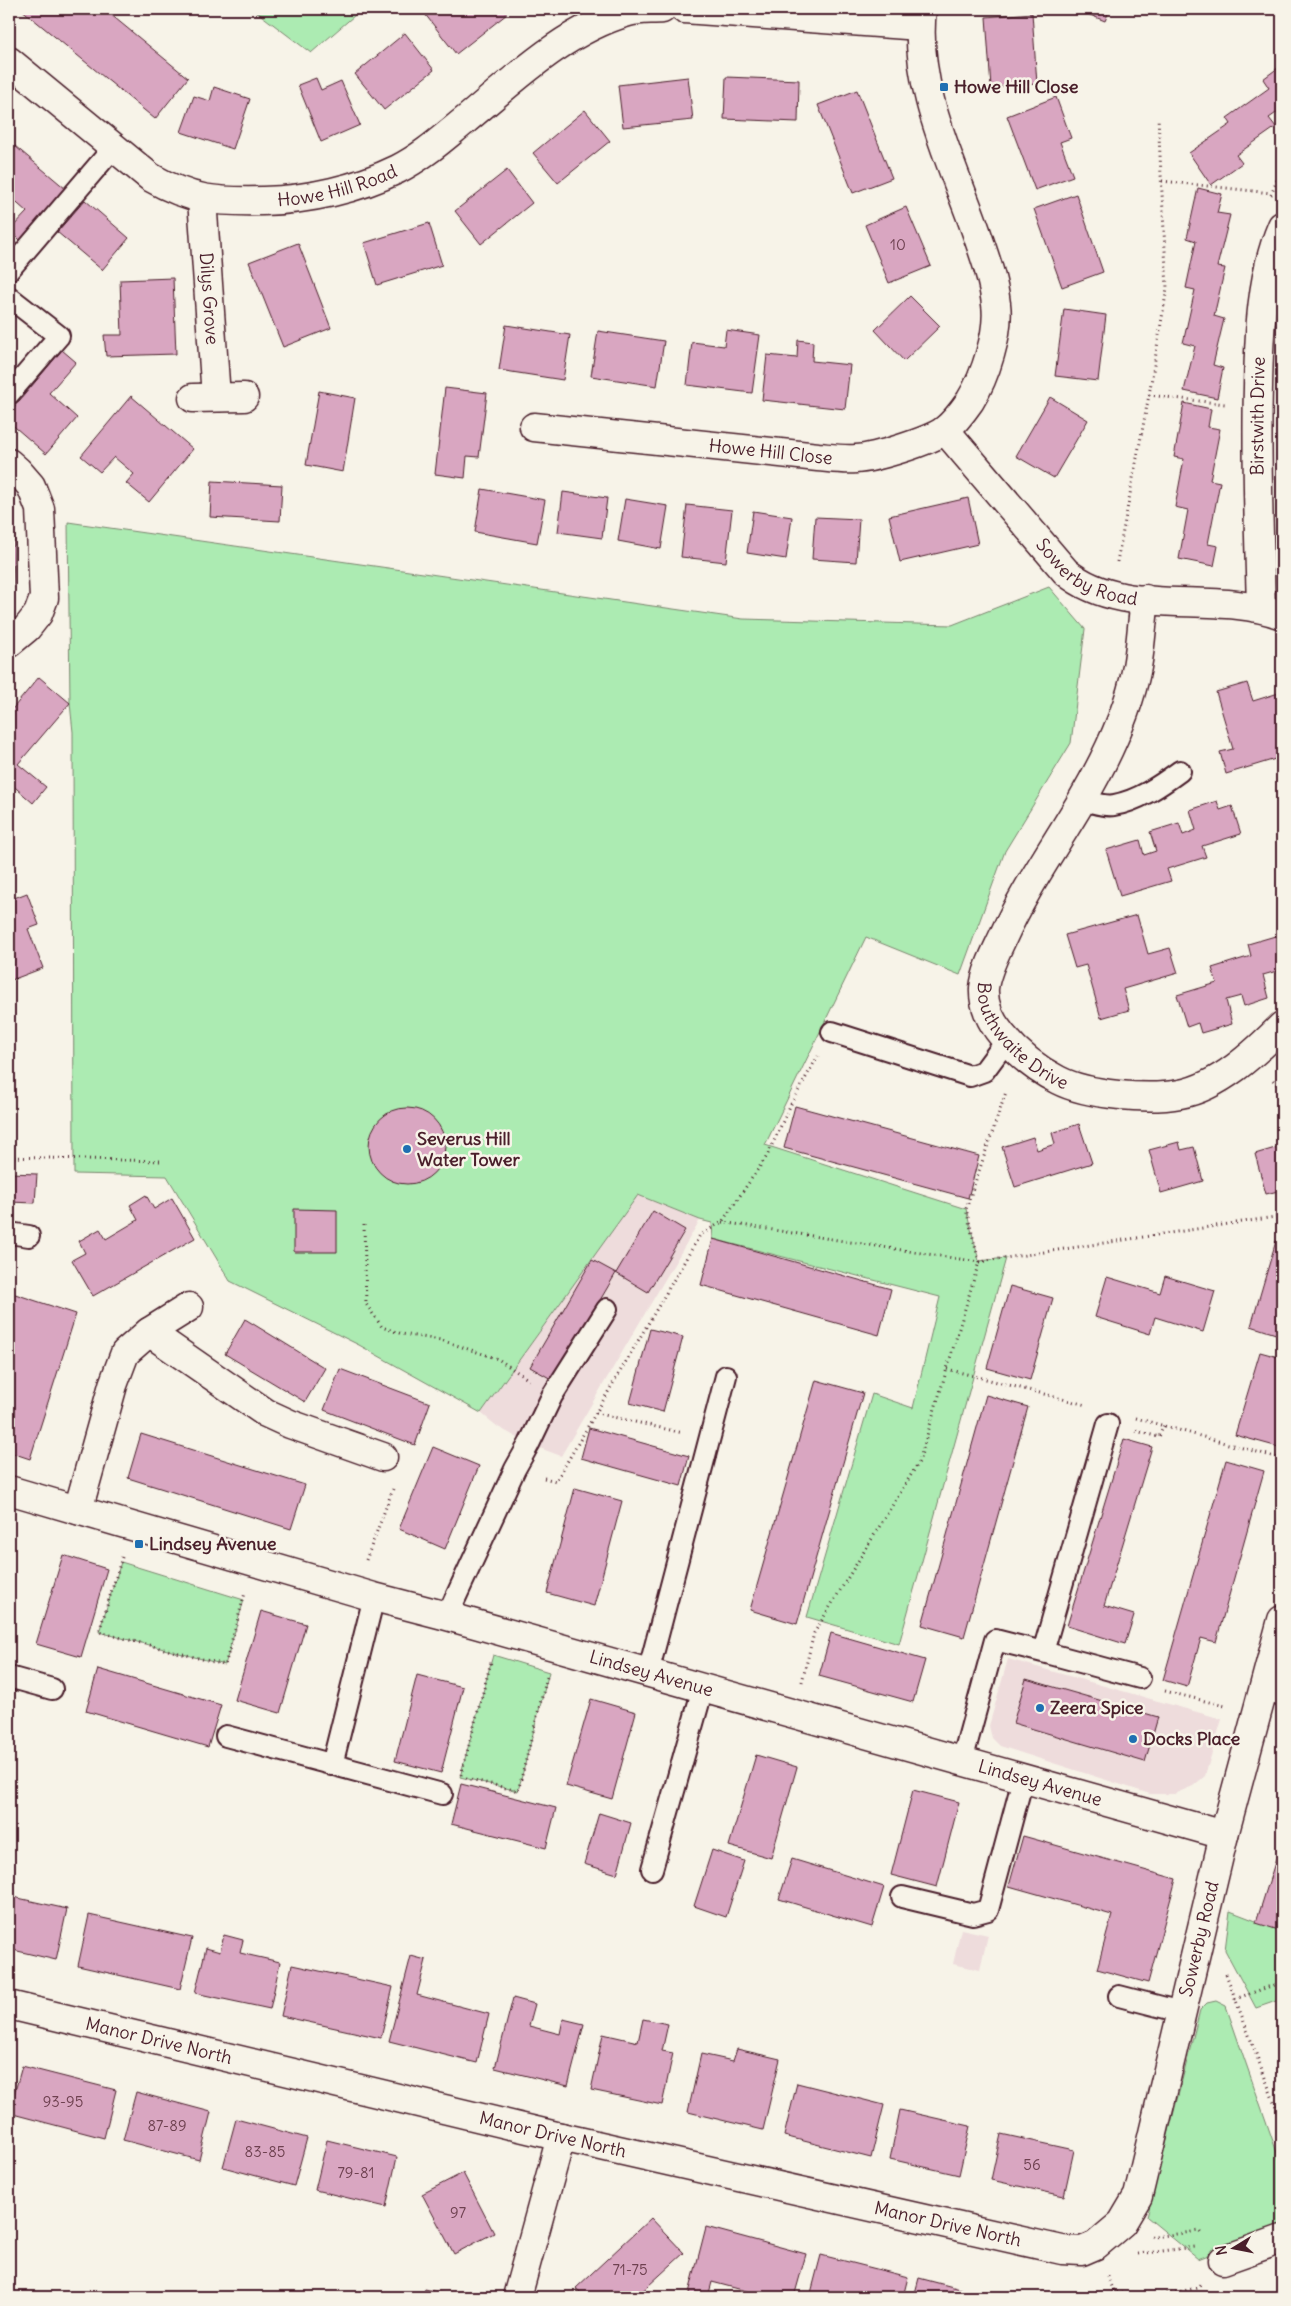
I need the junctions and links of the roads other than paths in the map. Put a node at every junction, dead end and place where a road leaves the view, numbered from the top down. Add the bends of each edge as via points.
1 (662, 9) edge
2 (684, 9) edge
3 (921, 18) edge
4 (9, 61) edge
5 (114, 147) junction
6 (202, 199) junction
7 (1282, 226) edge
8 (9, 270) edge
9 (9, 297) edge
10 (9, 394) edge
11 (244, 397) dead end
12 (534, 427) dead end
13 (945, 430) junction
14 (14, 467) edge
15 (1145, 600) junction
16 (1272, 611) edge
17 (9, 643) edge
18 (1180, 770) dead end
19 (1082, 800) junction
20 (1282, 1026) edge
21 (832, 1032) road end
22 (1015, 1049) junction
23 (9, 1234) edge
24 (29, 1236) dead end
25 (189, 1307) dead end
26 (607, 1309) dead end
27 (149, 1332) junction
28 (726, 1376) dead end
29 (1108, 1424) road end
30 (383, 1457) road end
31 (9, 1492) edge
32 (78, 1510) junction
33 (364, 1594) junction
34 (447, 1616) junction
35 (1282, 1620) edge
36 (1043, 1652) junction
37 (648, 1673) junction
38 (9, 1677) edge
39 (1140, 1678) road end
40 (703, 1688) junction
41 (52, 1689) dead end
42 (1267, 1700) edge
43 (226, 1736) dead end
44 (962, 1761) junction
45 (332, 1764) junction
46 (1023, 1779) junction
47 (442, 1794) dead end
48 (1224, 1835) junction
49 (652, 1869) dead end
50 (902, 1897) dead end
51 (1119, 1996) dead end
52 (9, 2005) edge
53 (1182, 2012) junction
54 (561, 2137) junction
55 (1282, 2239) edge
56 (1096, 2245) joint
57 (1223, 2260) road end
58 (517, 2297) edge

1 - 6 street, Howe Hill Road via 629,12 557,46 434,146 361,184 267,201
2 - 3 street
3 - 13 street, Howe Hill Close via 921,54 927,93 990,269 997,306 992,346 980,385 963,411
4 - 5 street, Howe Hill Road
5 - 6 street, Howe Hill Road via 150,177 174,191
5 - 8 lane
6 - 11 street, Dilys Grove via 204,397
7 - 16 street, Birstwith Drive via 1263,304 1257,408
9 - 10 lane via 59,336
12 - 13 street, Howe Hill Close via 856,459 914,444
13 - 15 street, Sowerby Road via 1066,572 1099,592
14 - 17 street via 31,486 40,509 44,598 38,614
15 - 16 street, Sowerby Road via 1236,604
15 - 19 street, Bouthwaite Drive via 1137,667 1124,712 1105,758
18 - 19 lane via 1138,797 1112,806
19 - 22 street, Bouthwaite Drive via 1017,908 991,961 984,988 986,1007 995,1026
20 - 22 street, Bouthwaite Drive via 1252,1056 1218,1079 1181,1094 1145,1097 1101,1092 1059,1081
21 - 22 lane via 970,1076 984,1071
23 - 24 lane
25 - 27 street
26 - 34 lane via 552,1396
27 - 30 street via 266,1413
27 - 32 street via 125,1353
28 - 37 lane
29 - 36 lane
31 - 32 street, Lindsey Avenue
32 - 33 street, Lindsey Avenue
33 - 34 street, Lindsey Avenue
33 - 45 lane
34 - 37 street, Lindsey Avenue
35 - 42 street, Sowerby Road
36 - 39 lane
36 - 44 lane via 995,1640
37 - 40 street, Lindsey Avenue
38 - 41 lane
40 - 44 street, Lindsey Avenue
40 - 49 lane
42 - 48 street, Sowerby Road
43 - 45 lane
44 - 46 street, Lindsey Avenue
45 - 47 lane
46 - 48 street, Lindsey Avenue
46 - 50 lane via 988,1910 973,1914
48 - 53 street, Sowerby Road
51 - 53 lane
52 - 54 street, Manor Drive North
53 - 56 street, Sowerby Road via 1138,2196 1122,2224
54 - 56 street, Manor Drive North via 1062,2250 1082,2251
54 - 58 street
55 - 57 street

